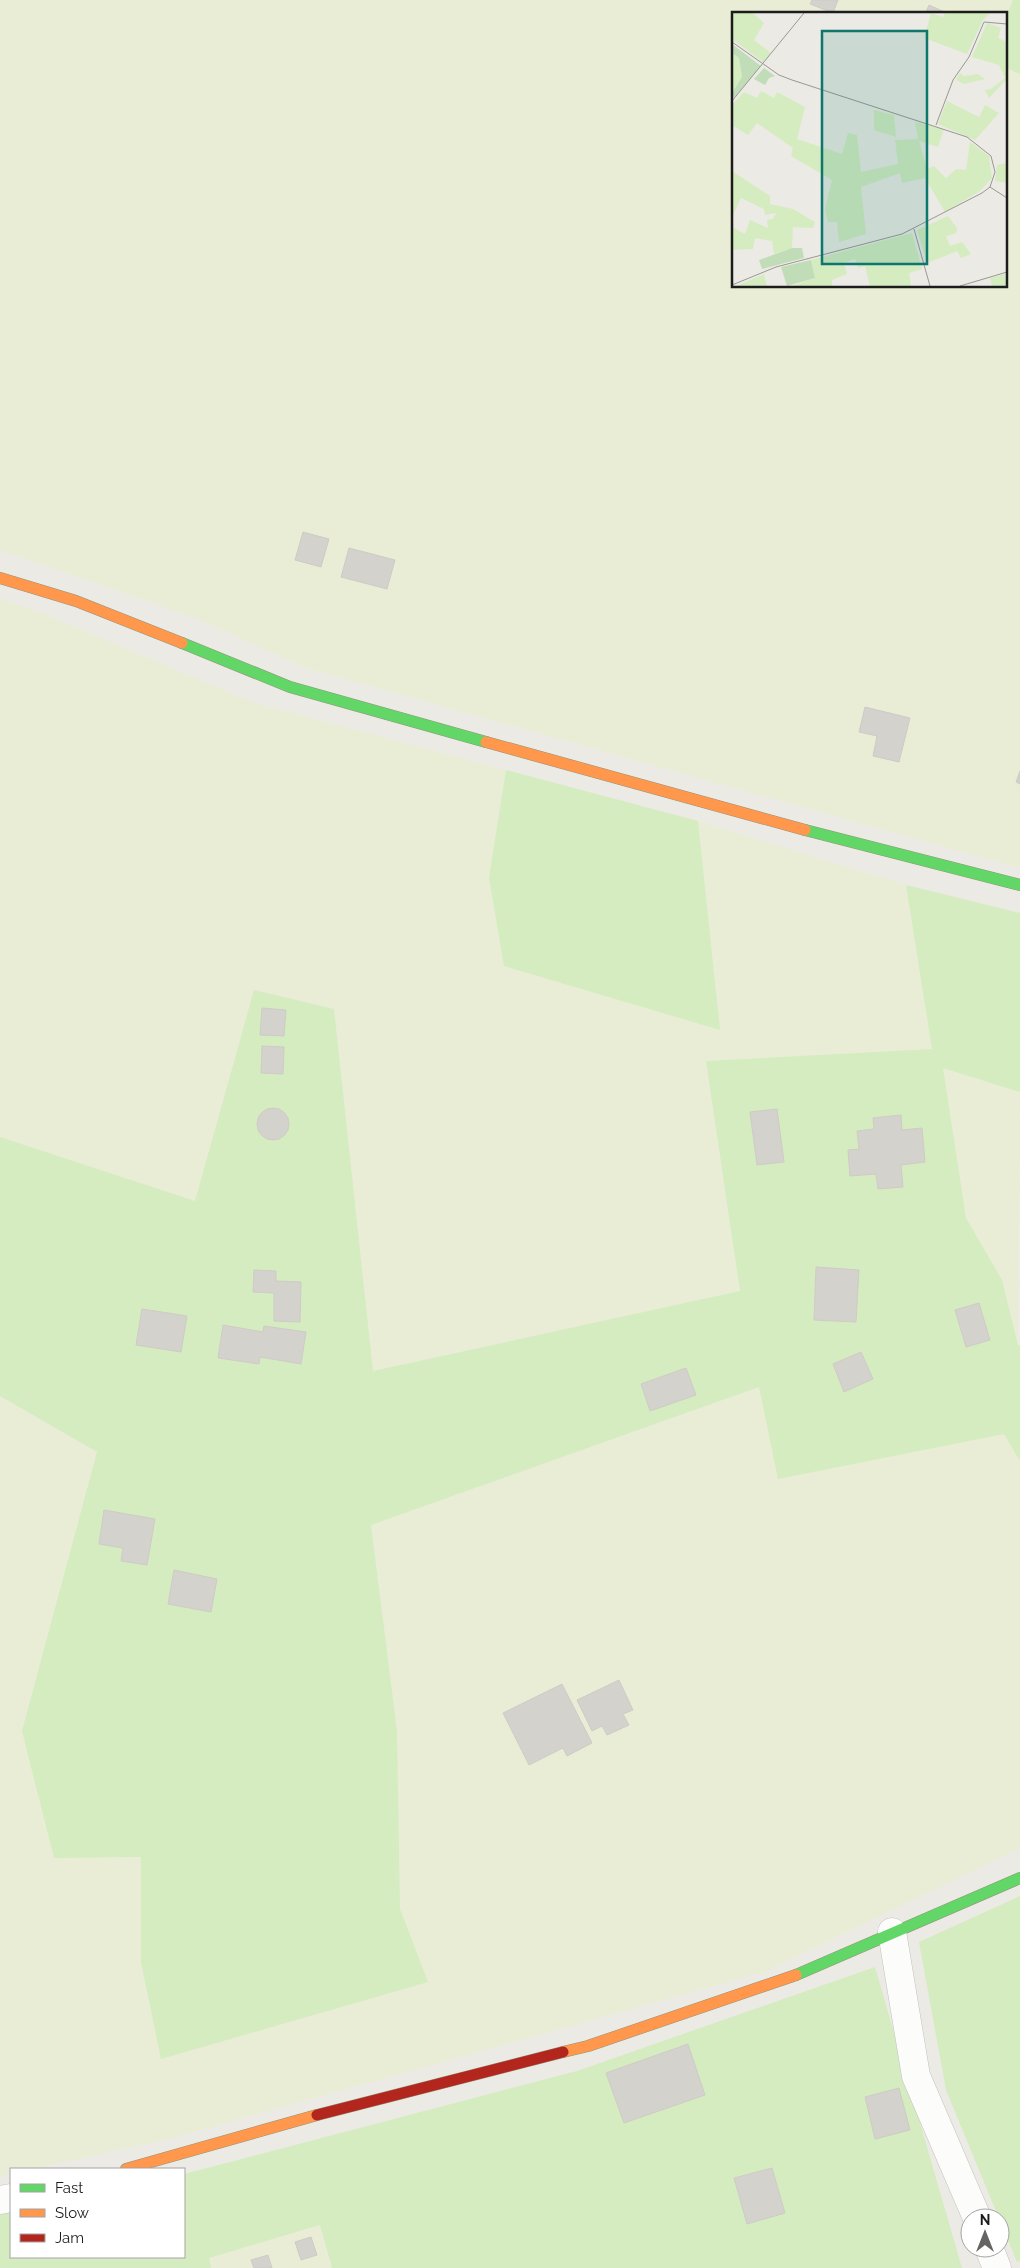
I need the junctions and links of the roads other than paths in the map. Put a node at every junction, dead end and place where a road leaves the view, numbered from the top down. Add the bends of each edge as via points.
1 (0, 578) edge
2 (1020, 885) edge
3 (1020, 1878) edge
4 (892, 1932) junction
5 (130, 2168) edge
6 (973, 2208) edge

1 - 2 street via 76,600 290,687 726,810
3 - 4 street
4 - 5 street via 780,1982 588,2046 375,2099
4 - 6 street via 916,2076

